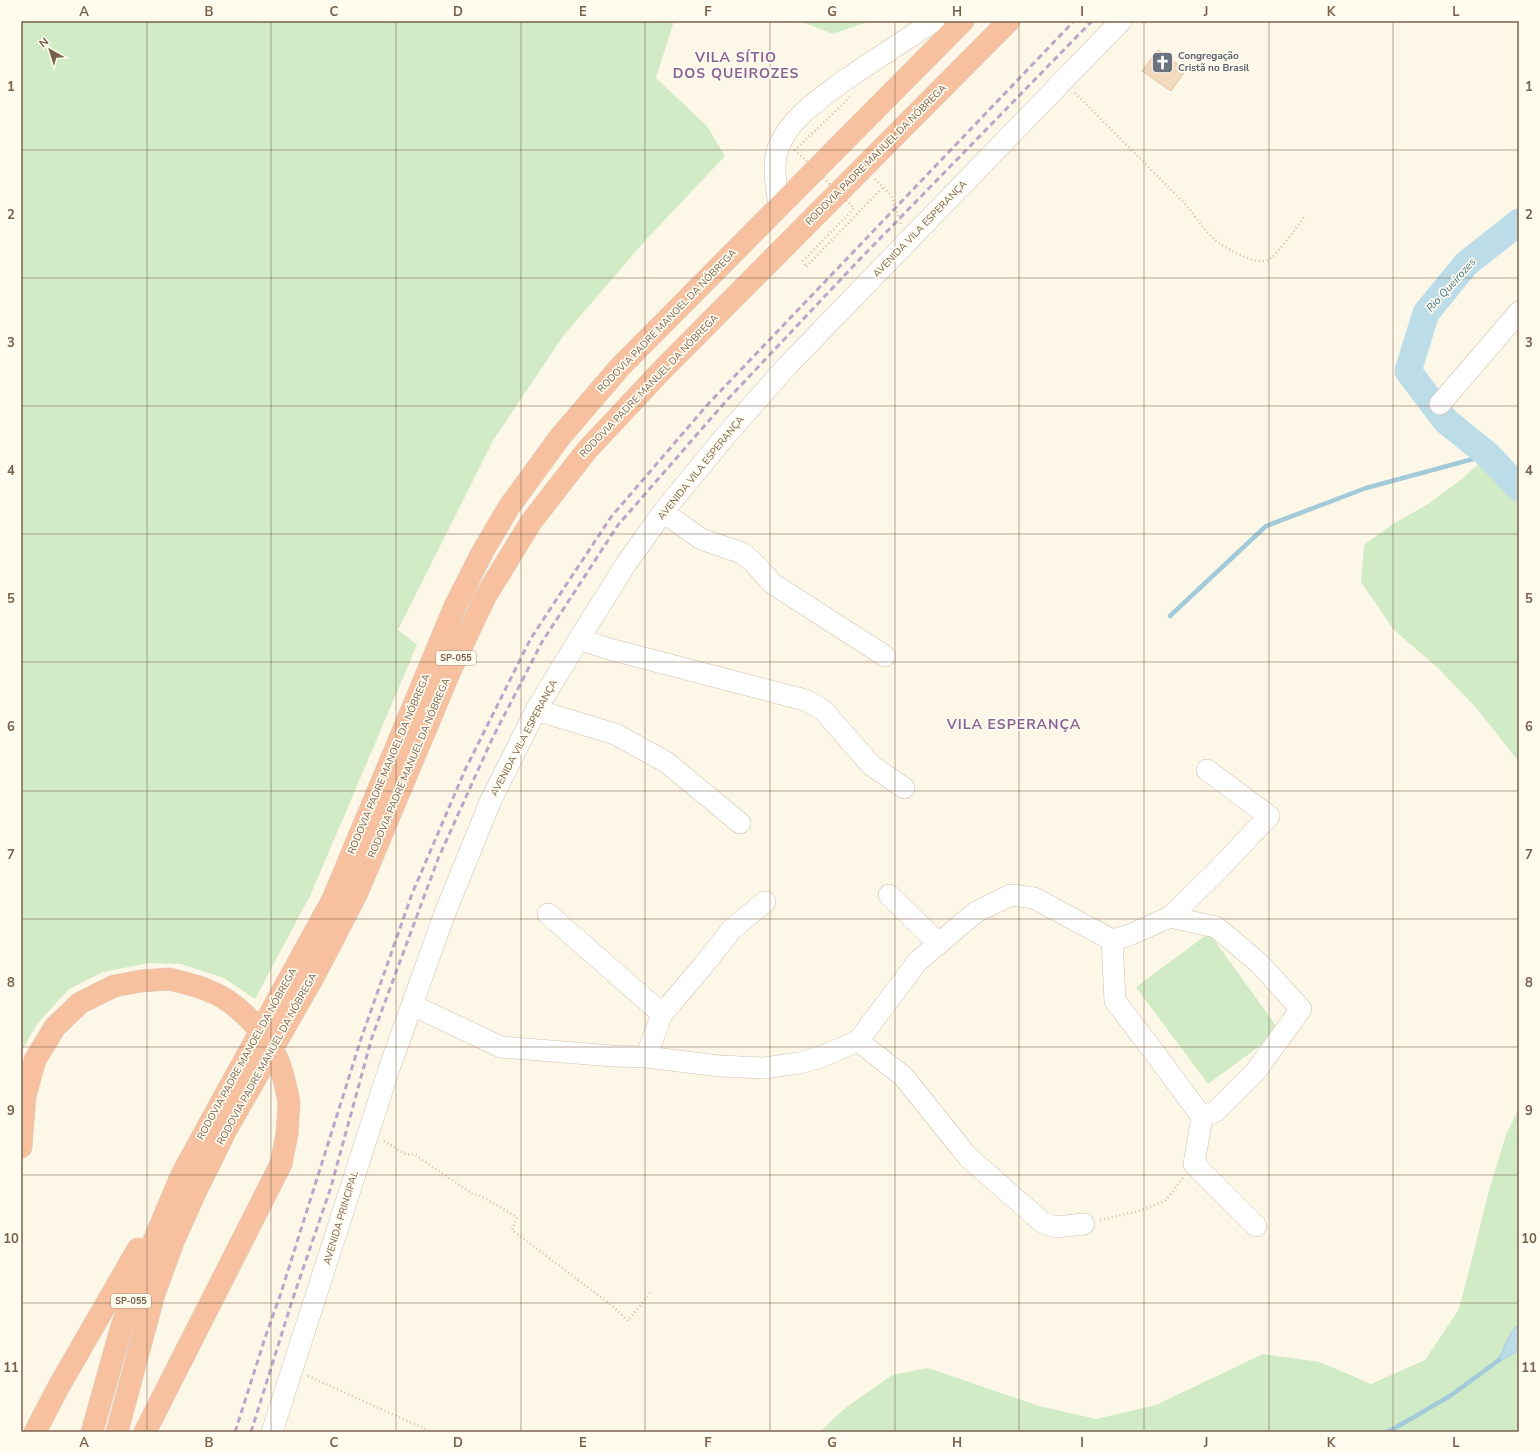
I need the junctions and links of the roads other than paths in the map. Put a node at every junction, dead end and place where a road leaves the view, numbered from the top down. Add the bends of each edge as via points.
1 (934, 21) edge
2 (963, 21) edge
3 (1009, 21) edge
4 (1122, 21) edge
5 (778, 207) junction
6 (1519, 312) edge
7 (1440, 404) dead end
8 (663, 512) junction
9 (579, 639) junction
10 (885, 656) dead end
11 (536, 710) junction
12 (1207, 770) dead end
13 (904, 788) dead end
14 (740, 823) dead end
15 (889, 895) dead end
16 (765, 902) dead end
17 (548, 914) dead end
18 (1170, 918) junction
19 (1112, 940) junction
20 (938, 943) junction
21 (412, 1005) junction
22 (662, 1014) junction
23 (858, 1041) junction
24 (646, 1057) junction
25 (1202, 1116) junction
26 (21, 1147) edge
27 (182, 1174) junction
28 (1084, 1224) road end
29 (1256, 1226) dead end
30 (36, 1432) edge
31 (92, 1432) edge
32 (118, 1432) edge
33 (145, 1432) edge
34 (272, 1432) edge

1 - 5 street via 816,102 792,125 779,147 775,167
2 - 5 highway, RODOVIA PADRE MANOEL DA NÓBREGA / SP-055
3 - 32 highway, RODOVIA PADRE MANUEL DA NÓBREGA / SP-055 via 670,363 587,450 531,522 485,596 450,671 357,893 315,974 226,1130 191,1202 154,1294
4 - 8 street, AVENIDA VILA ESPERANÇA via 788,365
5 - 27 highway, RODOVIA PADRE MANOEL DA NÓBREGA / SP-055 via 620,366 560,437 509,507 483,550 455,606 333,899
6 - 7 street
8 - 9 street, AVENIDA VILA ESPERANÇA via 626,564
8 - 10 street via 701,539 742,553 773,584
9 - 11 street, AVENIDA VILA ESPERANÇA
9 - 13 street via 608,649 806,700 823,710 871,765
11 - 14 street via 615,734 666,762
11 - 21 street, AVENIDA VILA ESPERANÇA via 491,800 445,913
12 - 18 street via 1269,816
15 - 20 street
16 - 22 street via 732,929
17 - 22 street
18 - 19 street
18 - 25 street via 1216,928 1259,963 1301,1008 1256,1071 1216,1111
19 - 20 street via 1034,898 1012,895 976,912
19 - 25 street via 1115,1001
20 - 23 street via 918,961
21 - 24 street via 501,1047
21 - 34 street, AVENIDA PRINCIPAL via 368,1131
22 - 24 street
23 - 24 street via 821,1057 764,1068 719,1066
23 - 28 street via 903,1076 968,1157 1042,1222 1056,1227
25 - 29 street via 1194,1164
26 - 33 highway, bridge via 25,1096 35,1060 55,1027 80,1003 114,986 169,979 209,990 233,1004 255,1025 277,1057 289,1102 287,1134 281,1164
27 - 30 highway via 59,1386
27 - 31 highway, RODOVIA PADRE MANOEL DA NÓBREGA / SP-055 via 142,1268 121,1329

